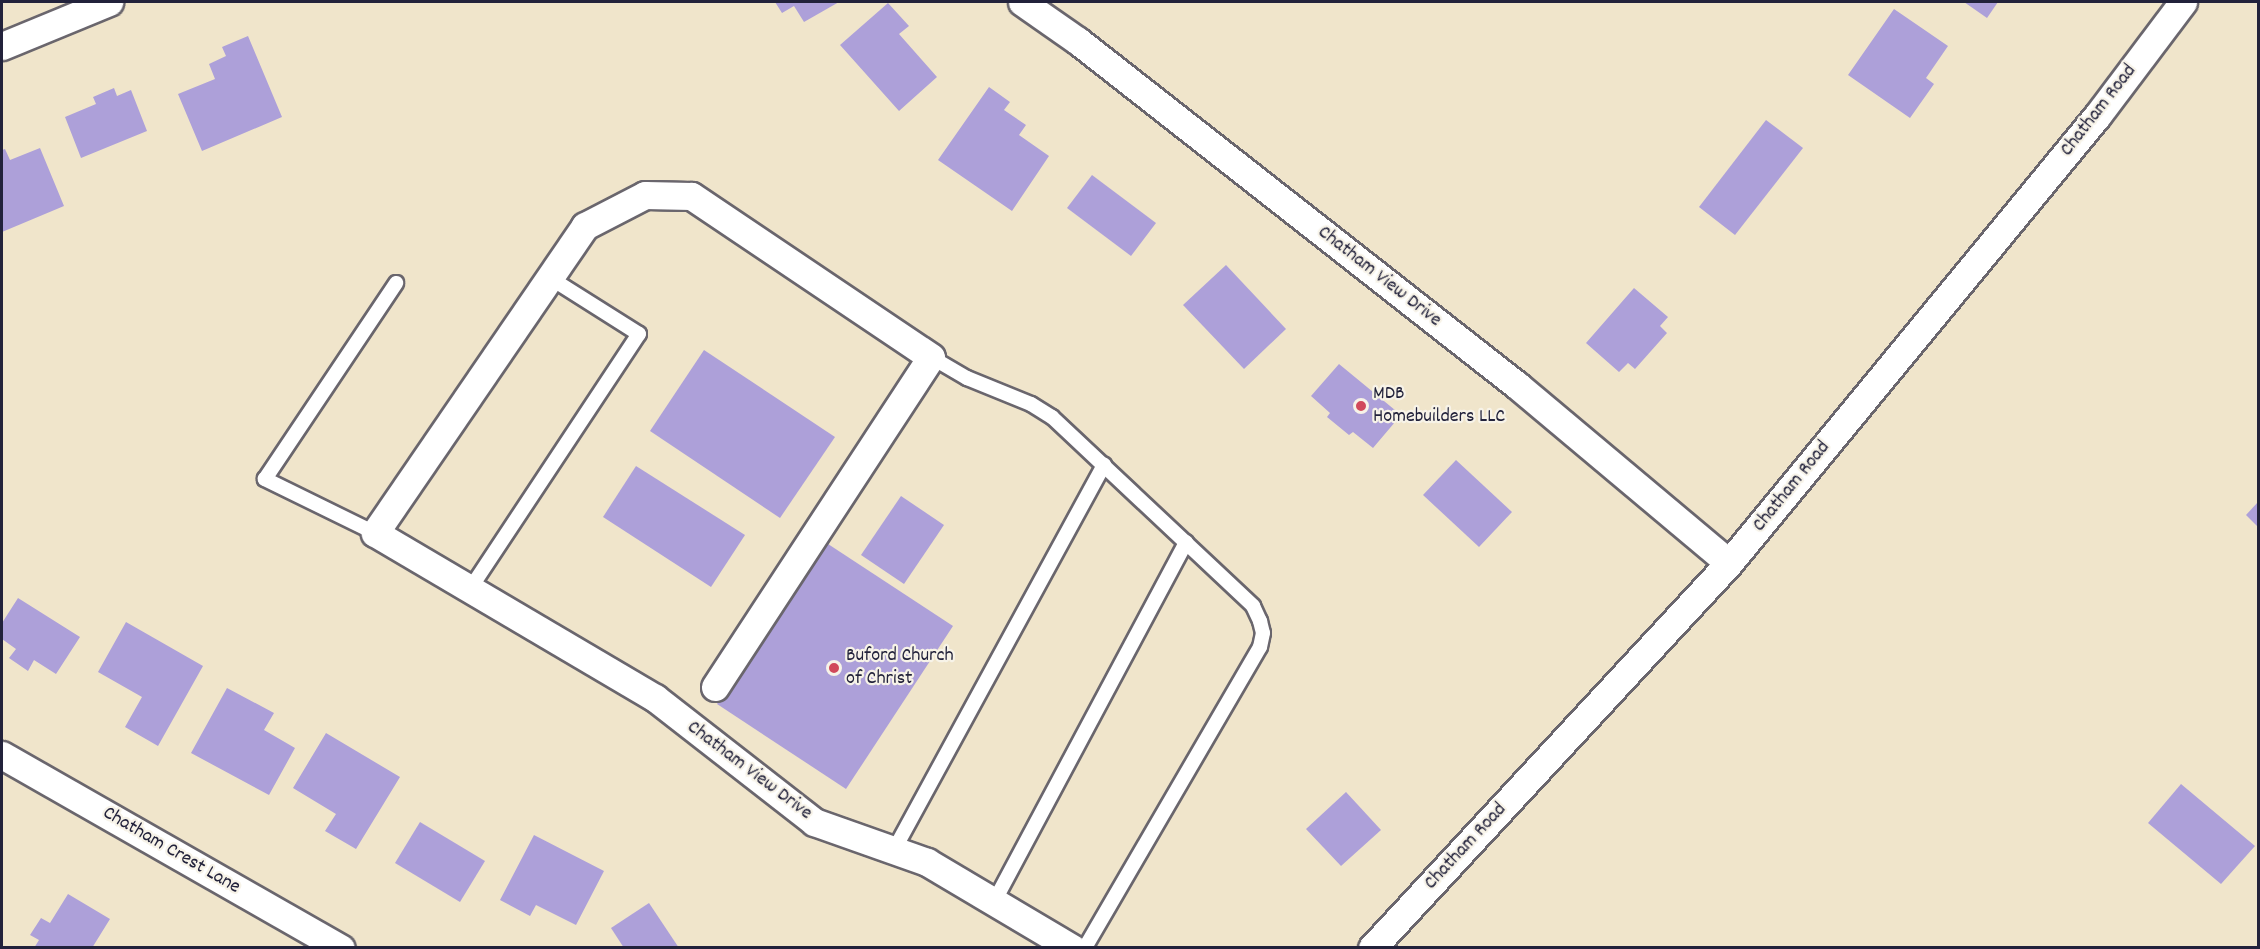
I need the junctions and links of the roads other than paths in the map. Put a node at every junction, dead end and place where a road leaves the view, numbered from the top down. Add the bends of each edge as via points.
1 (108, 2) edge
2 (1022, 2) edge
3 (2183, 2) edge
4 (2, 46) edge
5 (549, 278) junction
6 (396, 283) dead end
7 (931, 357) junction
8 (1104, 465) junction
9 (375, 533) junction
10 (1186, 542) junction
11 (1729, 563) junction
12 (470, 590) junction
13 (715, 687) dead end
14 (5, 765) edge
15 (894, 850) junction
16 (994, 902) junction
17 (341, 948) edge
18 (1072, 948) edge
19 (1085, 948) edge
20 (1372, 948) edge

1 - 4 street
2 - 11 street, Chatham View Drive via 1078,41 1518,386
3 - 11 street, Chatham Road via 2097,116
5 - 7 street via 585,226 645,195 691,196
5 - 9 street
5 - 12 lane via 639,334
6 - 9 lane via 265,479
7 - 8 lane via 1052,417
7 - 13 street
8 - 10 lane
8 - 15 lane
9 - 12 street, Chatham View Drive
10 - 16 lane
10 - 19 lane via 1253,606 1263,633 1260,647
11 - 20 street, Chatham Road
12 - 15 street, Chatham View Drive via 655,699 814,822
14 - 17 street, Chatham Crest Lane
15 - 16 street, Chatham View Drive via 927,862
16 - 18 street, Chatham View Drive

